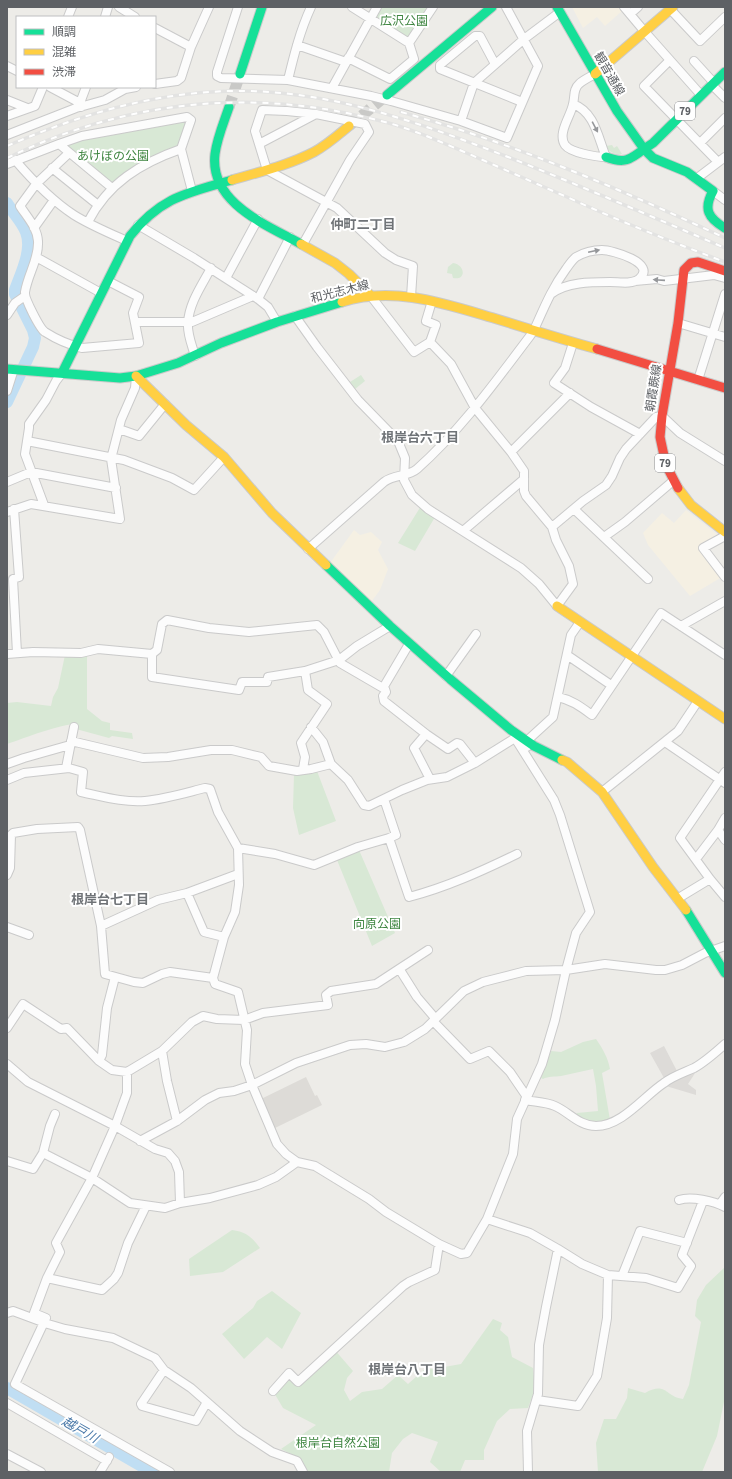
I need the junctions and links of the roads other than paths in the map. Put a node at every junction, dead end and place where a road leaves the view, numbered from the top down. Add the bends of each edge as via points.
1 (119, 7) edge
2 (209, 7) edge
3 (238, 7) edge
4 (262, 7) edge
5 (311, 7) edge
6 (352, 7) edge
7 (377, 7) edge
8 (433, 7) edge
9 (492, 7) edge
10 (506, 7) edge
11 (624, 7) edge
12 (638, 7) edge
13 (672, 8) edge
14 (559, 10) edge
15 (630, 14) junction
16 (133, 16) edge
17 (725, 17) edge
18 (370, 19) junction
19 (156, 29) edge
20 (645, 32) junction
21 (524, 39) junction
22 (409, 43) junction
23 (297, 45) junction
24 (191, 47) junction
25 (347, 60) junction
26 (670, 60) junction
27 (694, 61) dead end
28 (495, 64) junction
29 (7, 66) edge
30 (16, 70) edge
31 (725, 72) edge
32 (240, 74) tunnel mouth
33 (595, 74) junction
34 (288, 80) junction
35 (474, 83) junction
36 (156, 84) edge
37 (713, 84) junction
38 (43, 88) edge
39 (52, 88) edge
40 (86, 88) edge
41 (130, 88) edge
42 (332, 88) junction
43 (387, 95) tunnel mouth
44 (701, 96) junction
45 (725, 98) edge
46 (7, 100) edge
47 (522, 102) junction
48 (573, 104) junction
49 (80, 105) junction
50 (229, 107) tunnel mouth
51 (27, 108) junction
52 (316, 114) junction
53 (7, 116) edge
54 (725, 118) edge
55 (677, 120) junction
56 (461, 121) junction
57 (349, 126) tunnel mouth
58 (7, 135) edge
59 (601, 143) junction
60 (700, 143) junction
61 (59, 144) junction
62 (259, 144) junction
63 (181, 149) junction
64 (644, 149) junction
65 (69, 153) junction
66 (594, 157) junction
67 (606, 157) junction
68 (722, 159) edge
69 (11, 162) edge
70 (52, 168) junction
71 (268, 170) junction
72 (696, 179) junction
73 (220, 183) junction
74 (36, 184) junction
75 (112, 188) junction
76 (192, 191) junction
77 (713, 192) junction
78 (54, 200) junction
79 (725, 200) edge
80 (327, 202) junction
81 (98, 205) junction
82 (258, 219) junction
83 (88, 222) junction
84 (138, 225) junction
85 (34, 228) junction
86 (725, 228) edge
87 (290, 237) junction
88 (127, 241) junction
89 (303, 244) junction
90 (36, 257) junction
91 (211, 268) junction
92 (565, 270) junction
93 (725, 271) edge
94 (226, 278) junction
95 (725, 278) edge
96 (683, 279) junction
97 (108, 281) junction
98 (635, 281) junction
99 (574, 285) junction
100 (101, 294) junction
101 (551, 294) junction
102 (725, 294) edge
103 (370, 295) junction
104 (411, 296) junction
105 (256, 297) junction
106 (20, 299) junction
107 (432, 301) junction
108 (7, 316) edge
109 (295, 316) junction
110 (135, 322) junction
111 (188, 322) junction
112 (277, 322) junction
113 (678, 323) junction
114 (534, 330) junction
115 (713, 333) junction
116 (725, 337) edge
117 (430, 342) junction
118 (573, 343) junction
119 (75, 346) junction
120 (195, 356) junction
121 (17, 370) edge
122 (669, 371) junction
123 (62, 373) junction
124 (136, 376) junction
125 (698, 380) junction
126 (725, 388) edge
127 (7, 391) edge
128 (570, 394) junction
129 (165, 404) junction
130 (475, 408) junction
131 (662, 416) junction
132 (119, 429) junction
133 (640, 434) junction
134 (27, 441) junction
135 (511, 452) junction
136 (224, 457) junction
137 (111, 459) junction
138 (725, 461) edge
139 (31, 472) junction
140 (404, 474) junction
141 (524, 479) junction
142 (673, 481) junction
143 (7, 482) edge
144 (116, 488) junction
145 (44, 505) junction
146 (574, 509) junction
147 (10, 511) edge
148 (552, 527) junction
149 (463, 531) junction
150 (725, 532) edge
151 (725, 536) edge
152 (604, 537) junction
153 (308, 549) junction
154 (725, 577) edge
155 (648, 579) dead end
156 (725, 601) edge
157 (557, 606) junction
158 (580, 622) junction
159 (390, 626) junction
160 (682, 626) junction
161 (476, 634) dead end
162 (409, 644) junction
163 (17, 653) junction
164 (7, 654) edge
165 (152, 654) junction
166 (567, 655) junction
167 (632, 655) junction
168 (725, 655) edge
169 (339, 660) junction
170 (305, 671) junction
171 (446, 676) junction
172 (612, 685) junction
173 (383, 688) junction
174 (558, 697) junction
175 (698, 701) junction
176 (725, 719) edge
177 (74, 726) dead end
178 (311, 727) junction
179 (426, 734) junction
180 (517, 736) junction
181 (665, 742) junction
182 (70, 743) junction
183 (526, 747) junction
184 (475, 763) junction
185 (7, 764) edge
186 (331, 764) junction
187 (66, 768) junction
188 (303, 770) junction
189 (725, 772) edge
190 (430, 779) junction
191 (7, 780) edge
192 (723, 781) edge
193 (602, 792) junction
194 (384, 799) junction
195 (725, 818) edge
196 (718, 830) junction
197 (389, 838) junction
198 (725, 840) edge
199 (238, 848) junction
200 (517, 854) dead end
201 (696, 859) junction
202 (238, 874) junction
203 (7, 875) edge
204 (710, 879) junction
205 (725, 883) edge
206 (718, 889) junction
207 (187, 893) junction
208 (725, 897) edge
209 (677, 899) junction
210 (101, 926) junction
211 (7, 928) edge
212 (29, 935) dead end
213 (224, 937) junction
214 (725, 946) edge
215 (428, 950) dead end
216 (711, 951) junction
217 (400, 970) junction
218 (566, 970) junction
219 (725, 973) edge
220 (116, 977) junction
221 (214, 978) junction
222 (434, 1019) junction
223 (244, 1020) junction
224 (7, 1028) edge
225 (725, 1044) edge
226 (162, 1051) junction
227 (99, 1061) junction
228 (7, 1064) edge
229 (127, 1072) junction
230 (252, 1085) junction
231 (526, 1098) junction
232 (55, 1114) dead end
233 (176, 1121) junction
234 (115, 1126) junction
235 (140, 1141) junction
236 (43, 1153) junction
237 (7, 1161) edge
238 (297, 1162) junction
239 (92, 1178) junction
240 (679, 1200) dead end
241 (702, 1201) junction
242 (180, 1203) junction
243 (723, 1203) edge
244 (146, 1206) junction
245 (487, 1218) junction
246 (687, 1243) junction
247 (439, 1244) junction
248 (558, 1249) junction
249 (608, 1275) junction
250 (622, 1276) junction
251 (47, 1278) junction
252 (7, 1313) edge
253 (44, 1323) junction
254 (164, 1370) junction
255 (273, 1391) dead end
256 (537, 1400) junction
257 (207, 1402) junction
258 (7, 1403) edge
259 (7, 1454) edge
260 (41, 1472) edge
261 (100, 1472) edge
262 (170, 1472) edge
263 (303, 1472) edge
264 (528, 1472) edge

1 - 16 street
2 - 24 street
3 - 34 street via 217,72 218,76
4 - 32 street
5 - 23 street
6 - 18 street
7 - 18 street
8 - 22 street
9 - 43 street
10 - 21 street
11 - 15 street
12 - 15 street
13 - 17 street via 700,41
13 - 20 street
14 - 21 street
14 - 33 street, 観音通線
15 - 20 street
18 - 22 street
18 - 25 street
19 - 24 street
20 - 26 street
20 - 33 street
21 - 28 street
21 - 47 street via 538,66
22 - 25 street via 414,59 390,79
23 - 25 street
23 - 34 street
24 - 36 street via 181,78 177,81
25 - 42 street
26 - 44 street
26 - 55 street via 644,86
27 - 37 street
28 - 35 street
28 - 35 street via 480,36 475,36 440,65 440,69
29 - 30 street
31 - 37 street, 79
33 - 48 street via 578,85
33 - 64 street, 観音通線
34 - 42 street
35 - 47 street
35 - 56 street
37 - 44 street, 79
37 - 45 street
38 - 51 street via 35,106
39 - 49 street
40 - 49 street
41 - 49 street via 105,100
42 - 56 street via 391,101
44 - 55 street, 79
46 - 51 street
47 - 56 street via 507,138
48 -> 59 street via 581,107 588,115 600,136
48 - 66 street via 563,135 564,144 567,148
49 - 58 street
50 - 73 street via 215,156
51 - 53 street
52 - 62 street
52 - 62 street via 262,110 255,131
52 - 80 street via 365,124 369,132
54 - 60 street
55 - 60 street
55 - 64 street, 79
57 - 71 street via 332,141 304,157
59 - 66 street
59 - 67 street
60 - 68 street
61 - 63 street via 82,136 187,117 191,120
61 - 65 street
61 - 69 street
62 - 71 street
63 - 75 street via 147,162
63 - 76 street
64 - 67 street via 624,161
64 - 72 street via 653,158 687,172
65 - 70 street
65 - 75 street
66 - 67 street
68 - 72 street
69 - 74 street
70 - 74 street
70 - 81 street
71 - 73 street
71 - 80 street
72 - 77 street
73 - 76 street
73 - 82 street via 230,200 241,210
74 - 78 street
74 - 85 street via 20,206
75 - 81 street
76 - 84 street via 163,204
77 - 79 street
77 - 86 street via 708,203 708,213
78 - 83 street
78 - 85 street
80 - 89 street
80 - 104 street via 337,208 385,253 413,266
81 - 83 street
82 - 87 street
82 - 94 street
83 - 88 street
84 - 88 street
84 - 91 street
85 - 90 street via 38,240
87 - 89 street
87 - 105 street
88 - 97 street
89 - 103 street via 335,263
90 - 100 street
90 - 106 street
91 - 94 street
91 - 111 street via 199,289
92 -> 98 street via 576,258 603,250 620,254 640,264 643,274
92 - 99 street via 567,278
92 - 101 street
93 - 96 street, 朝霞蕨線 / 79 via 695,262 684,270
94 - 105 street
95 - 96 street via 714,275
96 -> 98 street
96 - 113 street, 朝霞蕨線 / 79
97 - 100 street
97 - 110 street via 139,296 133,313
98 - 99 street
99 - 101 street via 560,288
100 - 119 street
101 - 114 street
102 - 115 street
103 - 104 street, 和光志木線
103 - 109 street, 和光志木線
103 - 117 street via 414,352
104 - 107 street, 和光志木線
105 - 111 street
105 - 112 street via 268,307
106 - 108 street
106 - 119 street via 43,331
107 - 114 street, 和光志木線
107 - 117 street via 426,321 436,325
109 - 112 street, 和光志木線
109 - 140 street via 358,400 398,441 405,458
110 - 111 street
110 - 119 street via 139,343 82,348
111 - 120 street via 189,337
112 - 120 street, 和光志木線 via 221,343
113 - 115 street
113 - 122 street, 朝霞蕨線 / 79
114 - 118 street, 和光志木線
114 - 130 street
115 - 116 street
115 - 125 street
117 - 130 street via 451,364
118 - 122 street, 和光志木線
118 - 128 street via 565,368 554,383
119 - 123 street
120 - 124 street, 和光志木線
121 - 123 street, 和光志木線
121 - 127 street
122 - 125 street, 和光志木線
122 - 131 street, 朝霞蕨線 / 79
123 - 124 street, 和光志木線 via 120,378
123 - 134 street via 29,424
124 - 129 street
124 - 132 street via 135,388
125 - 126 street, 和光志木線
128 - 133 street
128 - 135 street
129 - 132 street via 139,436
129 - 136 street
130 - 135 street
130 - 140 street via 414,472
131 - 133 street via 656,417
131 - 138 street via 680,433
131 - 142 street, 朝霞蕨線 / 79 via 662,447
132 - 137 street
133 - 146 street via 620,458 606,485
134 - 137 street
134 - 139 street via 25,454
135 - 141 street via 524,471
136 - 137 street via 194,490 172,478 124,460
136 - 153 street via 272,513
137 - 144 street
139 - 143 street
139 - 144 street
139 - 145 street
140 - 149 street via 406,485 416,499
140 - 153 street via 384,482
141 - 148 street via 526,496
141 - 149 street
142 - 150 street, 朝霞蕨線 / 79 via 691,505
142 - 152 street
144 - 145 street via 120,519
145 - 147 street via 31,504
146 - 148 street
146 - 152 street
147 - 163 street via 19,577 13,579
148 - 157 street via 569,566 573,584
149 - 157 street via 521,568 539,584
151 - 154 street via 703,548
152 - 155 street
153 - 159 street
156 - 160 street
157 - 158 street
158 - 166 street via 571,635
158 - 167 street
159 - 162 street
159 - 169 street via 356,646
160 - 167 street via 661,613
160 - 168 street
161 - 171 street
162 - 171 street
162 - 173 street
163 - 164 street
163 - 165 street via 81,653 98,649
165 - 169 street via 157,650 162,624 167,620 249,632 317,625 324,632
165 - 170 street via 152,677 239,690 242,682 267,682 268,676
166 - 172 street
166 - 174 street
167 - 172 street
167 - 175 street
169 - 170 street
169 - 173 street
170 - 178 street via 308,690 327,704
171 - 180 street
172 - 174 street via 592,715 575,702
173 - 179 street via 386,692 383,696 384,701
174 - 183 street via 553,717 530,738
175 - 176 street
175 - 181 street via 678,731
177 - 182 street
178 - 186 street via 323,742
178 - 188 street via 301,743 305,757
179 - 184 street via 448,749 457,743 460,744
179 - 190 street via 414,748
180 - 183 street
180 - 184 street
181 - 192 street
181 - 193 street
182 - 185 street
182 - 187 street
182 - 188 street via 143,758 232,750 261,757 270,766
183 - 193 street via 567,762
183 - 218 street via 560,814 590,912 576,933
184 - 190 street via 446,777
186 - 188 street
186 - 194 street via 348,780 364,806
187 - 191 street via 24,773
187 - 199 street via 82,772 81,792 130,801 144,801 210,789 218,812
189 - 192 street
190 - 194 street
192 - 201 street via 680,838
193 - 209 street
194 - 197 street via 396,835
195 - 196 street
196 - 198 street
196 - 201 street
197 - 199 street via 358,847 314,865 275,854
197 - 200 street via 409,897 468,877
199 - 202 street
201 - 204 street
202 - 207 street
202 - 213 street via 235,912
203 - 210 street via 10,868 10,835 37,829 78,827
204 - 206 street
204 - 209 street
205 - 206 street
206 - 208 street
207 - 210 street via 158,900
207 - 213 street via 204,932
209 - 216 street
210 - 220 street via 105,974
211 - 212 street
213 - 221 street
214 - 216 street
215 - 217 street
216 - 218 street via 665,970 604,964
216 - 219 street
217 - 222 street
217 - 223 street via 376,984 330,991 326,995 328,1005 263,1014
218 - 222 street via 526,971 483,982 464,991
218 - 231 street via 542,1064
220 - 221 street via 143,982 170,972
220 - 227 street via 107,1008 102,1055
221 - 223 street via 215,984 238,992
222 - 230 street via 425,1029 404,1042 385,1047 350,1045 296,1063
222 - 231 street via 470,1059 489,1051 510,1072
223 - 226 street via 203,1016 192,1022
223 - 230 street via 247,1030 245,1064
224 - 227 street via 24,1004 61,1029 67,1028
225 - 231 street via 702,1063 675,1075 608,1124 595,1126 580,1122 556,1106
226 - 229 street
226 - 233 street
227 - 229 street via 112,1070
228 - 234 street via 28,1082
229 - 234 street via 127,1094
230 - 233 street via 219,1093
230 - 238 street via 277,1144
231 - 245 street via 517,1119 513,1154
232 - 236 street
233 - 235 street
234 - 235 street
234 - 239 street
235 - 242 street via 173,1157 179,1172
236 - 237 street via 33,1169
236 - 239 street
238 - 242 street via 276,1177 258,1185
238 - 247 street via 315,1166
239 - 244 street via 130,1203
239 - 251 street via 56,1243 60,1252
240 - 241 street via 687,1198
241 - 243 street
241 - 246 street
242 - 244 street via 165,1208
244 - 251 street via 128,1243 118,1273 102,1290
245 - 247 street via 467,1253 461,1254
245 - 248 street via 530,1234
246 - 250 street via 640,1231
246 - 250 street via 682,1255 691,1266 678,1288 646,1278
247 - 255 street via 435,1270 403,1286 298,1382 288,1373
248 - 249 street via 582,1264
248 - 256 street via 539,1345
249 - 250 street
249 - 256 street via 607,1318 597,1376 578,1406
251 - 253 street via 34,1313 46,1318
252 - 253 street via 13,1310
253 - 254 street via 113,1338 155,1358
253 - 262 street via 16,1384
254 - 257 street
254 - 257 street via 142,1406 196,1421
256 - 264 street via 527,1431
257 - 263 street via 240,1431 272,1452 297,1462
258 - 261 street via 108,1458
259 - 260 street

